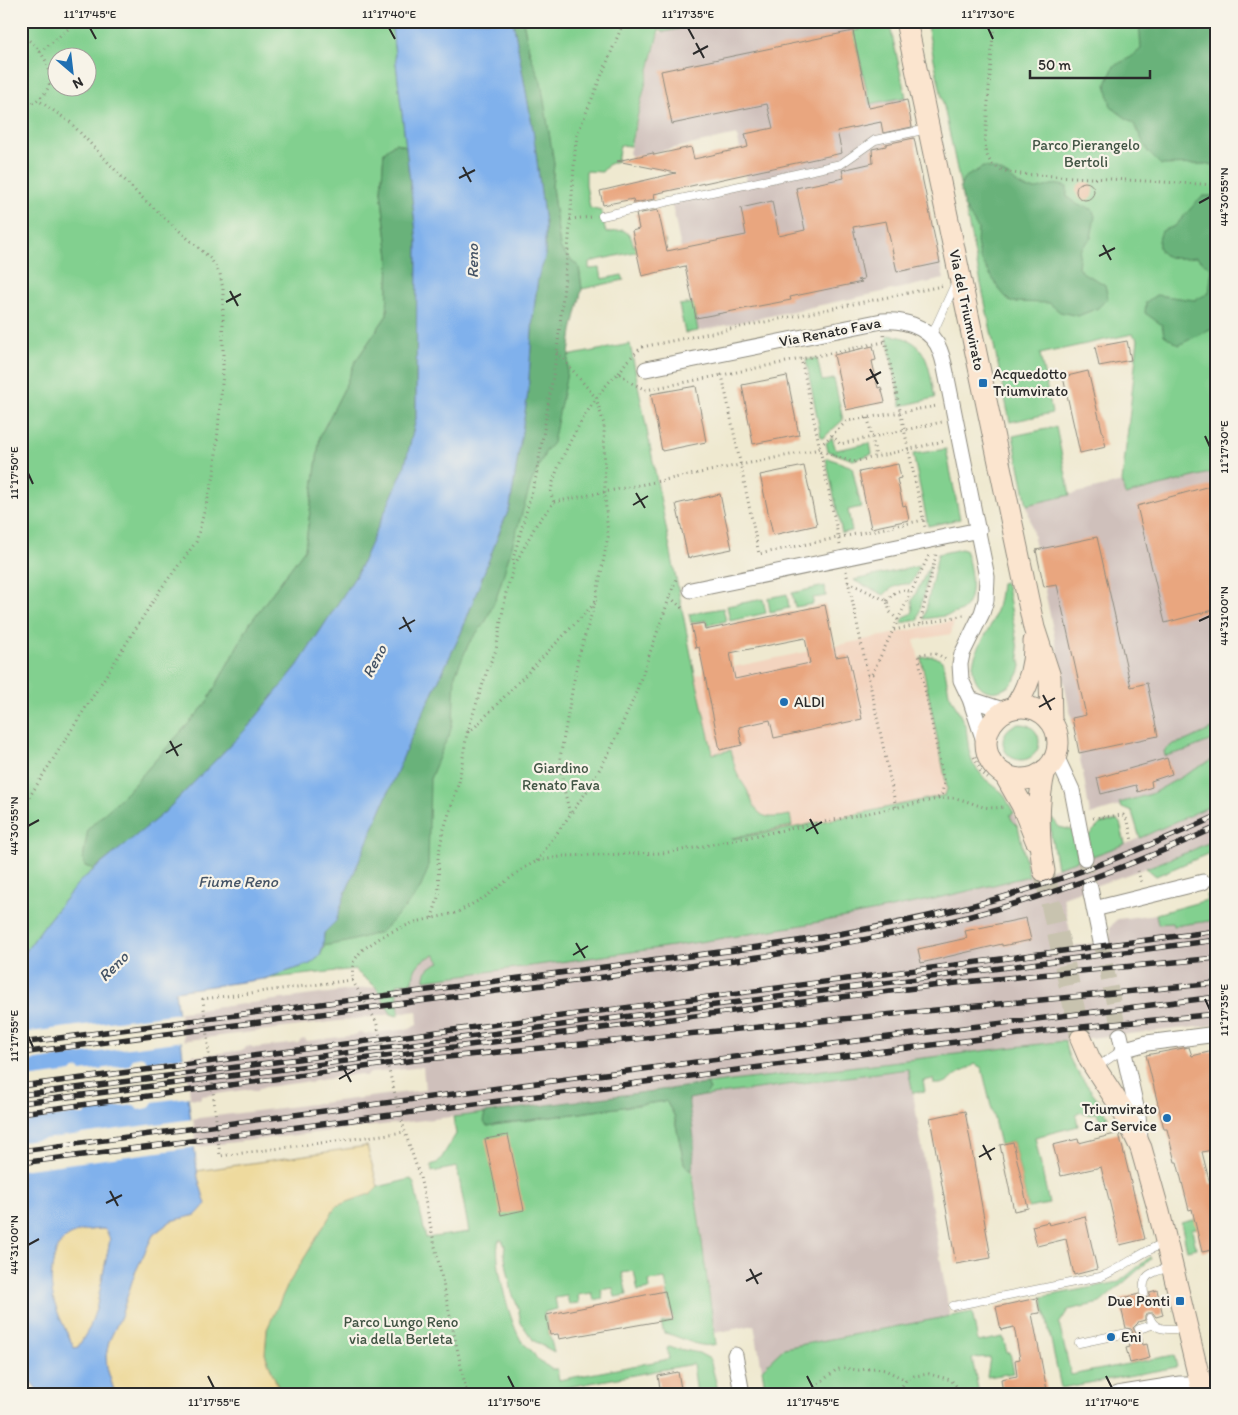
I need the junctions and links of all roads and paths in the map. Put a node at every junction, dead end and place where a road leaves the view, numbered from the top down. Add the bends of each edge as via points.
1 (78, 21) edge
2 (624, 21) edge
3 (906, 21) edge
4 (994, 21) edge
5 (21, 36) edge
6 (40, 52) junction
7 (38, 100) junction
8 (21, 105) edge
9 (929, 129) junction
10 (1217, 185) edge
11 (602, 216) joint
12 (570, 219) junction
13 (952, 280) junction
14 (882, 321) junction
15 (798, 337) junction
16 (931, 337) junction
17 (884, 342) junction
18 (557, 352) junction
19 (802, 358) junction
20 (646, 369) dead end
21 (619, 373) junction
22 (722, 375) junction
23 (596, 398) junction
24 (941, 405) dead end
25 (900, 412) junction
26 (868, 418) junction
27 (904, 431) junction
28 (832, 434) junction
29 (872, 438) junction
30 (948, 440) dead end
31 (820, 449) junction
32 (908, 450) junction
33 (876, 457) junction
34 (741, 465) junction
35 (605, 492) junction
36 (554, 502) junction
37 (924, 520) junction
38 (978, 530) junction
39 (839, 538) junction
40 (928, 541) junction
41 (843, 558) junction
42 (514, 566) junction
43 (676, 579) dead end
44 (848, 582) junction
45 (691, 590) dead end
46 (912, 592) junction
47 (670, 597) junction
48 (887, 601) junction
49 (595, 603) junction
50 (682, 608) dead end
51 (969, 610) dead end
52 (898, 620) junction
53 (920, 624) junction
54 (1034, 628) junction
55 (894, 630) junction
56 (918, 655) dead end
57 (867, 675) junction
58 (970, 699) junction
59 (1010, 709) junction
60 (1051, 721) junction
61 (467, 733) junction
62 (986, 747) junction
63 (1050, 763) junction
64 (1006, 775) junction
65 (938, 799) junction
66 (1007, 806) dead end
67 (896, 807) junction
68 (21, 810) edge
69 (570, 814) junction
70 (1089, 819) dead end
71 (1132, 841) dead end
72 (1085, 858) tunnel mouth
73 (537, 861) junction
74 (1138, 870) dead end
75 (1210, 880) edge
76 (1141, 884) dead end
77 (1090, 888) tunnel mouth
78 (1094, 909) junction
79 (432, 918) junction
80 (1101, 942) tunnel mouth
81 (352, 980) junction
82 (1217, 1034) edge
83 (1120, 1035) tunnel mouth
84 (1080, 1039) tunnel mouth
85 (1122, 1050) junction
86 (1095, 1068) junction
87 (405, 1132) junction
88 (1141, 1148) junction
89 (1166, 1243) junction
90 (1172, 1267) junction
91 (1144, 1293) dead end
92 (953, 1306) dead end
93 (1139, 1329) dead end
94 (1187, 1329) junction
95 (1127, 1333) dead end
96 (1079, 1343) dead end
97 (735, 1356) dead end
98 (906, 1380) junction
99 (1207, 1387) edge
100 (467, 1394) edge
101 (742, 1394) edge
102 (810, 1394) edge
103 (897, 1394) edge
104 (963, 1394) edge
105 (1117, 1394) edge

1 - 6 path
2 - 12 path via 578,135
3 - 9 main road, Via del Triumvirato
4 - 10 path via 985,142 986,153 996,168 1020,174
5 - 6 path
6 - 7 path via 49,66 51,79 48,91
7 - 8 path
7 - 68 path via 70,122 138,194 211,258 220,274 223,290 223,372 214,476 196,542 160,590
9 - 11 lane via 875,140 841,164
9 - 13 main road, Via del Triumvirato
11 - 12 path
12 - 18 path
13 - 16 lane
13 - 21 path via 642,347
13 - 54 main road, Via del Triumvirato
14 - 15 street, Via Renato Fava
14 - 16 street, Via Renato Fava via 910,324
14 - 17 path
15 - 19 path
15 - 20 street, Via Renato Fava
16 - 38 street via 944,363
17 - 19 path
17 - 25 path
18 - 23 path
18 - 42 path via 536,477 513,559
19 - 22 path
19 - 31 path
21 - 22 path via 646,390
21 - 23 path
22 - 34 path
23 - 35 path via 604,424
23 - 36 path via 562,461 551,491
24 - 25 path
25 - 26 path
25 - 27 path
26 - 28 path via 847,422
26 - 29 path
27 - 29 path
27 - 32 path
28 - 29 path via 840,444
28 - 31 path
29 - 33 path
30 - 32 path
31 - 33 path via 853,462
31 - 34 path
31 - 39 path
32 - 33 path
32 - 37 path
34 - 35 path
34 - 39 path via 759,554
35 - 36 path
35 - 49 path via 608,537
36 - 42 path via 536,525
37 - 39 path
37 - 40 path
38 - 40 street
38 - 58 street via 987,577 986,600 960,664 961,680
39 - 41 path
40 - 41 street
41 - 44 path
41 - 45 street
42 - 61 path via 496,650
43 - 47 path
44 - 48 path
44 - 57 path
46 - 48 path via 900,590
46 - 52 path
46 - 53 path via 930,551 937,550
47 - 50 path
47 - 69 path via 634,698 611,749
48 - 52 path via 890,612
49 - 61 path
49 - 69 path via 578,658 560,758
51 - 53 path via 961,616
52 - 55 path
53 - 55 path
54 - 59 main road, Via del Triumvirato via 1031,677 1025,691
54 - 60 main road, Via del Triumvirato via 1050,677
55 - 57 path via 872,674
56 - 65 path via 944,783
57 - 67 path
58 - 59 street
58 - 62 street
59 - 60 main road via 1034,709
59 - 62 main road via 992,723
60 - 63 main road via 1058,740
61 - 79 path via 459,782 438,857 439,894
62 - 64 main road via 994,766
63 - 64 main road via 1030,778
63 - 64 main road via 1041,792 1042,862 1022,805
63 - 72 street via 1072,790
65 - 66 path via 958,799 988,808
65 - 67 path
67 - 73 path via 663,853 565,856
69 - 73 path
70 - 71 path via 1123,814 1128,821
73 - 79 path via 456,913
74 - 76 path
75 - 78 street
77 - 78 street
78 - 80 street
79 - 81 path via 386,934 362,950 353,962
81 - 87 path via 376,1021
81 - 87 path via 202,999 220,1156
82 - 85 street via 1147,1043
83 - 85 street
84 - 86 main road
85 - 86 lane
85 - 88 street via 1138,1116
86 - 88 main road via 1122,1109
87 - 100 path via 430,1215
88 - 89 main road
89 - 90 main road
89 - 92 lane via 1145,1251 1100,1277
90 - 91 lane via 1144,1279
90 - 94 main road
93 - 94 lane via 1151,1322 1156,1328
94 - 99 main road
95 - 96 lane
97 - 101 street
98 - 102 path via 876,1368 843,1368 809,1391
98 - 103 path
98 - 104 path via 934,1374 950,1380
99 - 105 street via 1180,1384

